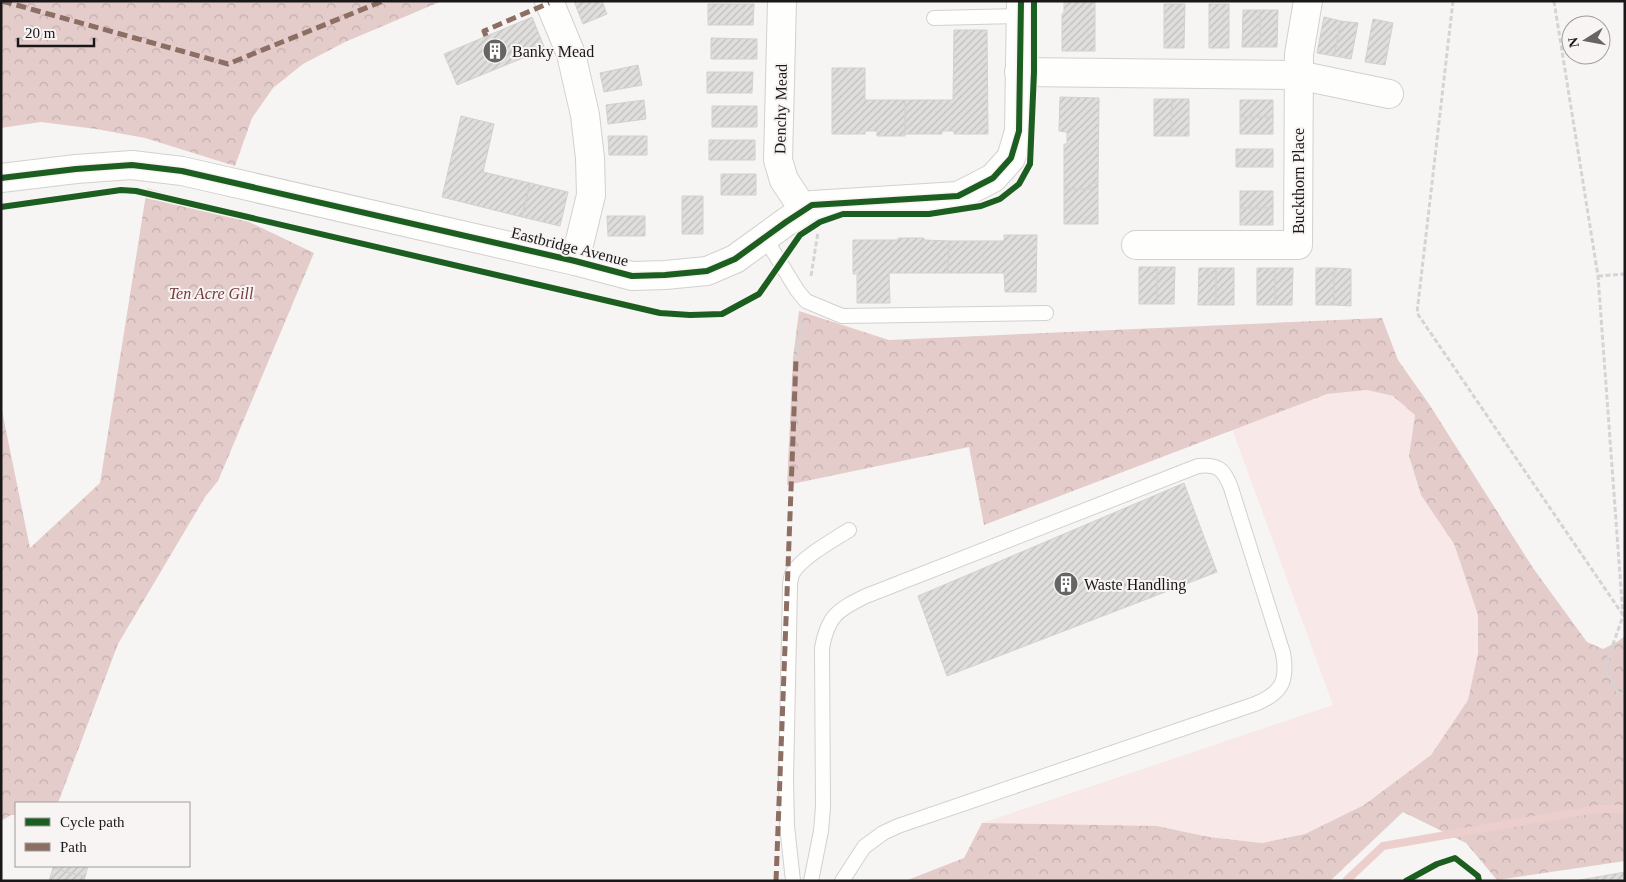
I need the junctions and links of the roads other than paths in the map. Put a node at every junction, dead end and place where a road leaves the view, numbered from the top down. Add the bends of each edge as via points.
1 (548, 1) edge
2 (782, 1) edge
3 (1308, 1) edge
4 (1020, 9) edge
5 (934, 18) dead end
6 (1019, 72) junction
7 (1298, 75) junction
8 (1389, 94) dead end
9 (1, 178) edge
10 (804, 210) junction
11 (766, 238) junction
12 (1136, 245) dead end
13 (575, 261) junction
14 (1046, 313) dead end
15 (849, 530) dead end
16 (793, 881) edge
17 (811, 881) edge
18 (842, 881) edge

1 - 13 street via 571,54 585,115 590,158 590,195
2 - 10 street, Denchy Mead via 778,160 784,180
3 - 7 street, Buckthorn Place via 1298,54
4 - 5 lane
4 - 6 street, Eastbridge Avenue
6 - 7 street
6 - 10 street, Eastbridge Avenue via 1019,131 1011,158 993,178 958,196 812,205
7 - 8 street
7 - 12 street, Buckthorn Place via 1298,245
9 - 13 street, Eastbridge Avenue via 132,164 182,171
10 - 11 street, Eastbridge Avenue
11 - 13 street, Eastbridge Avenue via 735,259 707,271 632,276
11 - 14 lane via 806,301 842,316
15 - 16 lane via 799,566 792,575 790,586 786,780
17 - 18 lane via 823,807 822,648 833,617 847,605 866,596 1198,466 1221,469 1228,478 1283,653 1285,674 1275,694 1255,704 898,826 864,847

